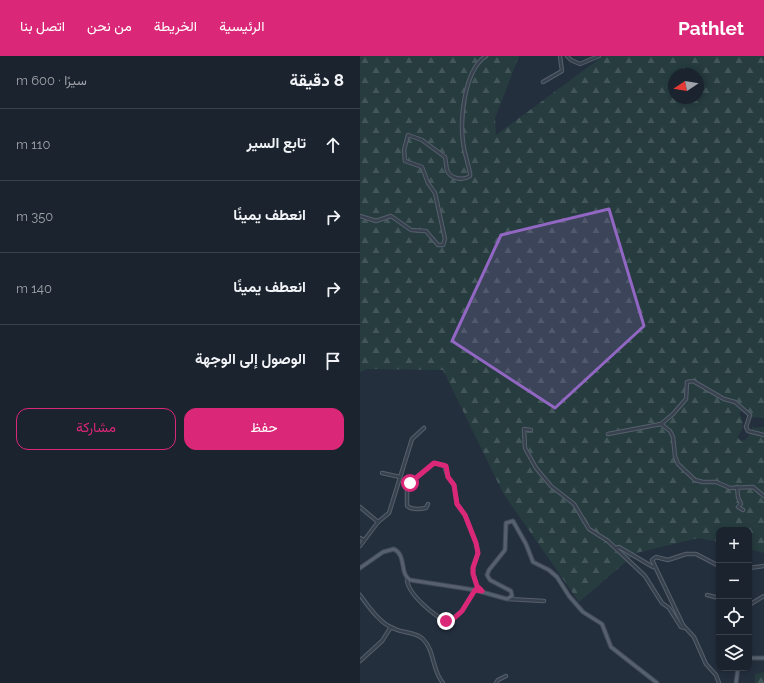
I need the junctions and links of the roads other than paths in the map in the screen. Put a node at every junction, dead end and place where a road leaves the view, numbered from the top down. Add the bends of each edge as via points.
1 (486, 56) edge
2 (560, 56) edge
3 (567, 56) edge
4 (599, 56) edge
5 (544, 82) dead end
6 (360, 216) edge
7 (661, 424) junction
8 (424, 428) dead end
9 (532, 430) dead end
10 (608, 434) dead end
11 (764, 435) edge
12 (382, 473) dead end
13 (400, 477) junction
14 (737, 487) junction
15 (764, 496) edge
16 (428, 504) dead end
17 (360, 507) edge
18 (742, 510) dead end
19 (378, 522) junction
20 (360, 538) edge
21 (364, 540) junction
22 (360, 546) edge
23 (616, 548) junction
24 (716, 565) edge
25 (764, 566) edge
26 (654, 567) junction
27 (360, 568) edge
28 (752, 568) edge
29 (407, 578) junction
30 (475, 590) junction
31 (482, 591) junction
32 (360, 595) edge
33 (707, 595) dead end
34 (764, 596) edge
35 (716, 597) edge
36 (507, 599) junction
37 (544, 601) dead end
38 (752, 603) edge
39 (391, 628) junction
40 (685, 628) junction
41 (752, 658) edge
42 (764, 658) edge
43 (360, 661) edge
44 (738, 671) edge
45 (506, 676) dead end
46 (443, 683) edge
47 (496, 683) edge
48 (657, 683) edge
49 (719, 683) edge
50 (736, 683) edge

1 - 6 street via 478,62 464,99 462,141 470,176 460,179 451,175 447,170 445,157 422,140 408,135 406,142 405,161 422,167 435,194 445,239 443,245 438,245 426,231 411,230 391,216 376,222
2 - 5 street via 562,71
3 - 4 street via 580,64
7 - 10 street
7 - 11 street via 684,401 687,395 687,382 692,381 740,405 750,415 746,428 748,431
7 - 14 street via 670,431 674,440 675,459 682,470 700,482 713,482 729,488
8 - 13 street via 412,439
9 - 23 street via 525,429 523,435 525,448 533,465 551,486 574,504 589,529
12 - 13 street
13 - 19 street via 389,513
14 - 15 street via 755,488
14 - 18 street via 741,504 738,507
16 - 31 street via 425,508 409,508 407,485 434,463 444,465 454,485 457,504 465,515 476,543 478,553 473,574 477,586
17 - 19 street
19 - 21 street
20 - 21 street
21 - 22 street
23 - 26 street via 625,549
23 - 40 street via 645,576 662,603 682,628
24 - 26 street via 694,554 668,560 654,557
25 - 28 street
26 - 40 street
27 - 29 main road via 383,552 394,549 401,554
29 - 30 main road via 415,582
29 - 30 street via 409,586 420,600 449,622 462,611
30 - 31 main road
31 - 36 main road
32 - 39 street via 377,617
33 - 35 street
34 - 38 street
36 - 37 street
36 - 48 main road via 512,596 511,591 490,580 487,575 505,550 505,525 510,521 516,524 533,562 557,577 583,612 602,624 611,647
39 - 43 street via 382,641
39 - 46 street via 422,638 428,646 438,677
40 - 49 street via 694,637 706,664 716,675
41 - 42 main road
44 - 50 main road
45 - 47 street

